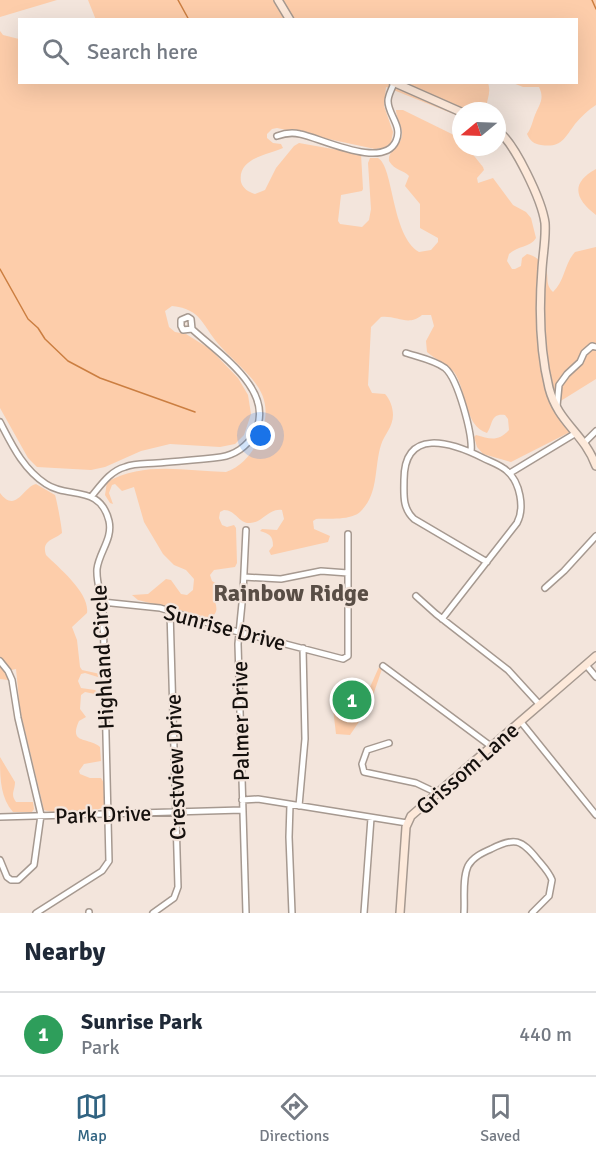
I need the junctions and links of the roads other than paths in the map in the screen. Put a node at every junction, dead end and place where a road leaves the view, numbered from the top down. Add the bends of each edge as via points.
1 (279, 0) edge
2 (289, 18) edge
3 (393, 84) edge
4 (395, 84) edge
5 (452, 108) edge
6 (277, 136) dead end
7 (506, 138) edge
8 (192, 329) dead end
9 (596, 347) edge
10 (406, 352) dead end
11 (557, 411) junction
12 (0, 422) edge
13 (596, 431) edge
14 (576, 433) junction
15 (584, 442) junction
16 (471, 452) junction
17 (596, 466) edge
18 (510, 473) junction
19 (92, 497) junction
20 (246, 530) dead end
21 (348, 534) dead end
22 (596, 536) edge
23 (487, 562) junction
24 (348, 573) junction
25 (244, 577) junction
26 (545, 588) dead end
27 (416, 596) dead end
28 (102, 602) junction
29 (170, 611) junction
30 (442, 619) junction
31 (238, 631) junction
32 (303, 648) junction
33 (596, 656) edge
34 (0, 661) edge
35 (586, 665) junction
36 (383, 666) dead end
37 (596, 677) edge
38 (540, 705) junction
39 (521, 722) junction
40 (389, 743) dead end
41 (492, 747) junction
42 (437, 793) junction
43 (242, 800) junction
44 (290, 805) junction
45 (299, 806) junction
46 (242, 810) junction
47 (176, 811) junction
48 (109, 813) junction
49 (596, 815) edge
50 (41, 816) junction
51 (0, 817) edge
52 (371, 818) junction
53 (407, 823) junction
54 (0, 860) edge
55 (36, 913) edge
56 (153, 913) edge
57 (246, 913) edge
58 (292, 913) edge
59 (364, 913) edge
60 (400, 913) edge
61 (464, 913) edge
62 (532, 913) edge

1 - 2 street
3 - 6 street via 388,105 397,135 385,152 362,152 299,133
4 - 5 street
7 - 11 street via 521,161 545,229 541,312 545,363
8 - 19 street via 254,391 260,417 252,437 239,450 223,456 124,467 108,477
9 - 11 street via 584,353 559,385
10 - 16 street via 438,364 450,374 471,437
11 - 14 street
12 - 19 street via 21,460 44,482
13 - 15 street
14 - 15 street
14 - 18 street
15 - 17 street
16 - 18 street
16 - 23 street via 438,442 412,450 404,466 404,502 414,519
18 - 23 street via 521,503 520,517
19 - 28 street, Highland Circle via 105,510 110,526 97,568
20 - 25 street, Palmer Drive
21 - 24 street
22 - 26 street
23 - 30 street
24 - 25 street via 321,571 281,579
24 - 32 street, Sunrise Drive via 346,657
25 - 31 street, Palmer Drive
27 - 30 street
28 - 29 street, Sunrise Drive
28 - 48 street, Highland Circle
29 - 31 street, Sunrise Drive
29 - 47 street, Crestview Drive
30 - 38 street via 508,670
31 - 32 street, Sunrise Drive
31 - 43 street, Palmer Drive
32 - 45 street via 305,739
33 - 35 street, Grissom Lane
34 - 50 street via 12,680
35 - 37 street
35 - 38 street, Grissom Lane
36 - 41 street
38 - 39 street, Grissom Lane
39 - 41 street, Grissom Lane
39 - 49 street
40 - 42 street via 367,750 362,764 364,772 416,783
41 - 42 street, Grissom Lane
42 - 53 street, Grissom Lane
43 - 44 street
43 - 46 street, Palmer Drive
44 - 45 street
44 - 58 street
45 - 52 street
46 - 47 street, Park Drive
46 - 57 street, Palmer Drive
47 - 48 street, Park Drive
47 - 56 street, Crestview Drive via 177,891 174,898
48 - 50 street, Park Drive
48 - 55 street, Highland Circle via 106,866
50 - 51 street, Park Drive
50 - 54 street via 31,870 11,880
52 - 53 street
52 - 59 street
53 - 60 street, Grissom Lane
61 - 62 street via 465,875 471,862 504,842 513,841 528,848 552,880 549,896

